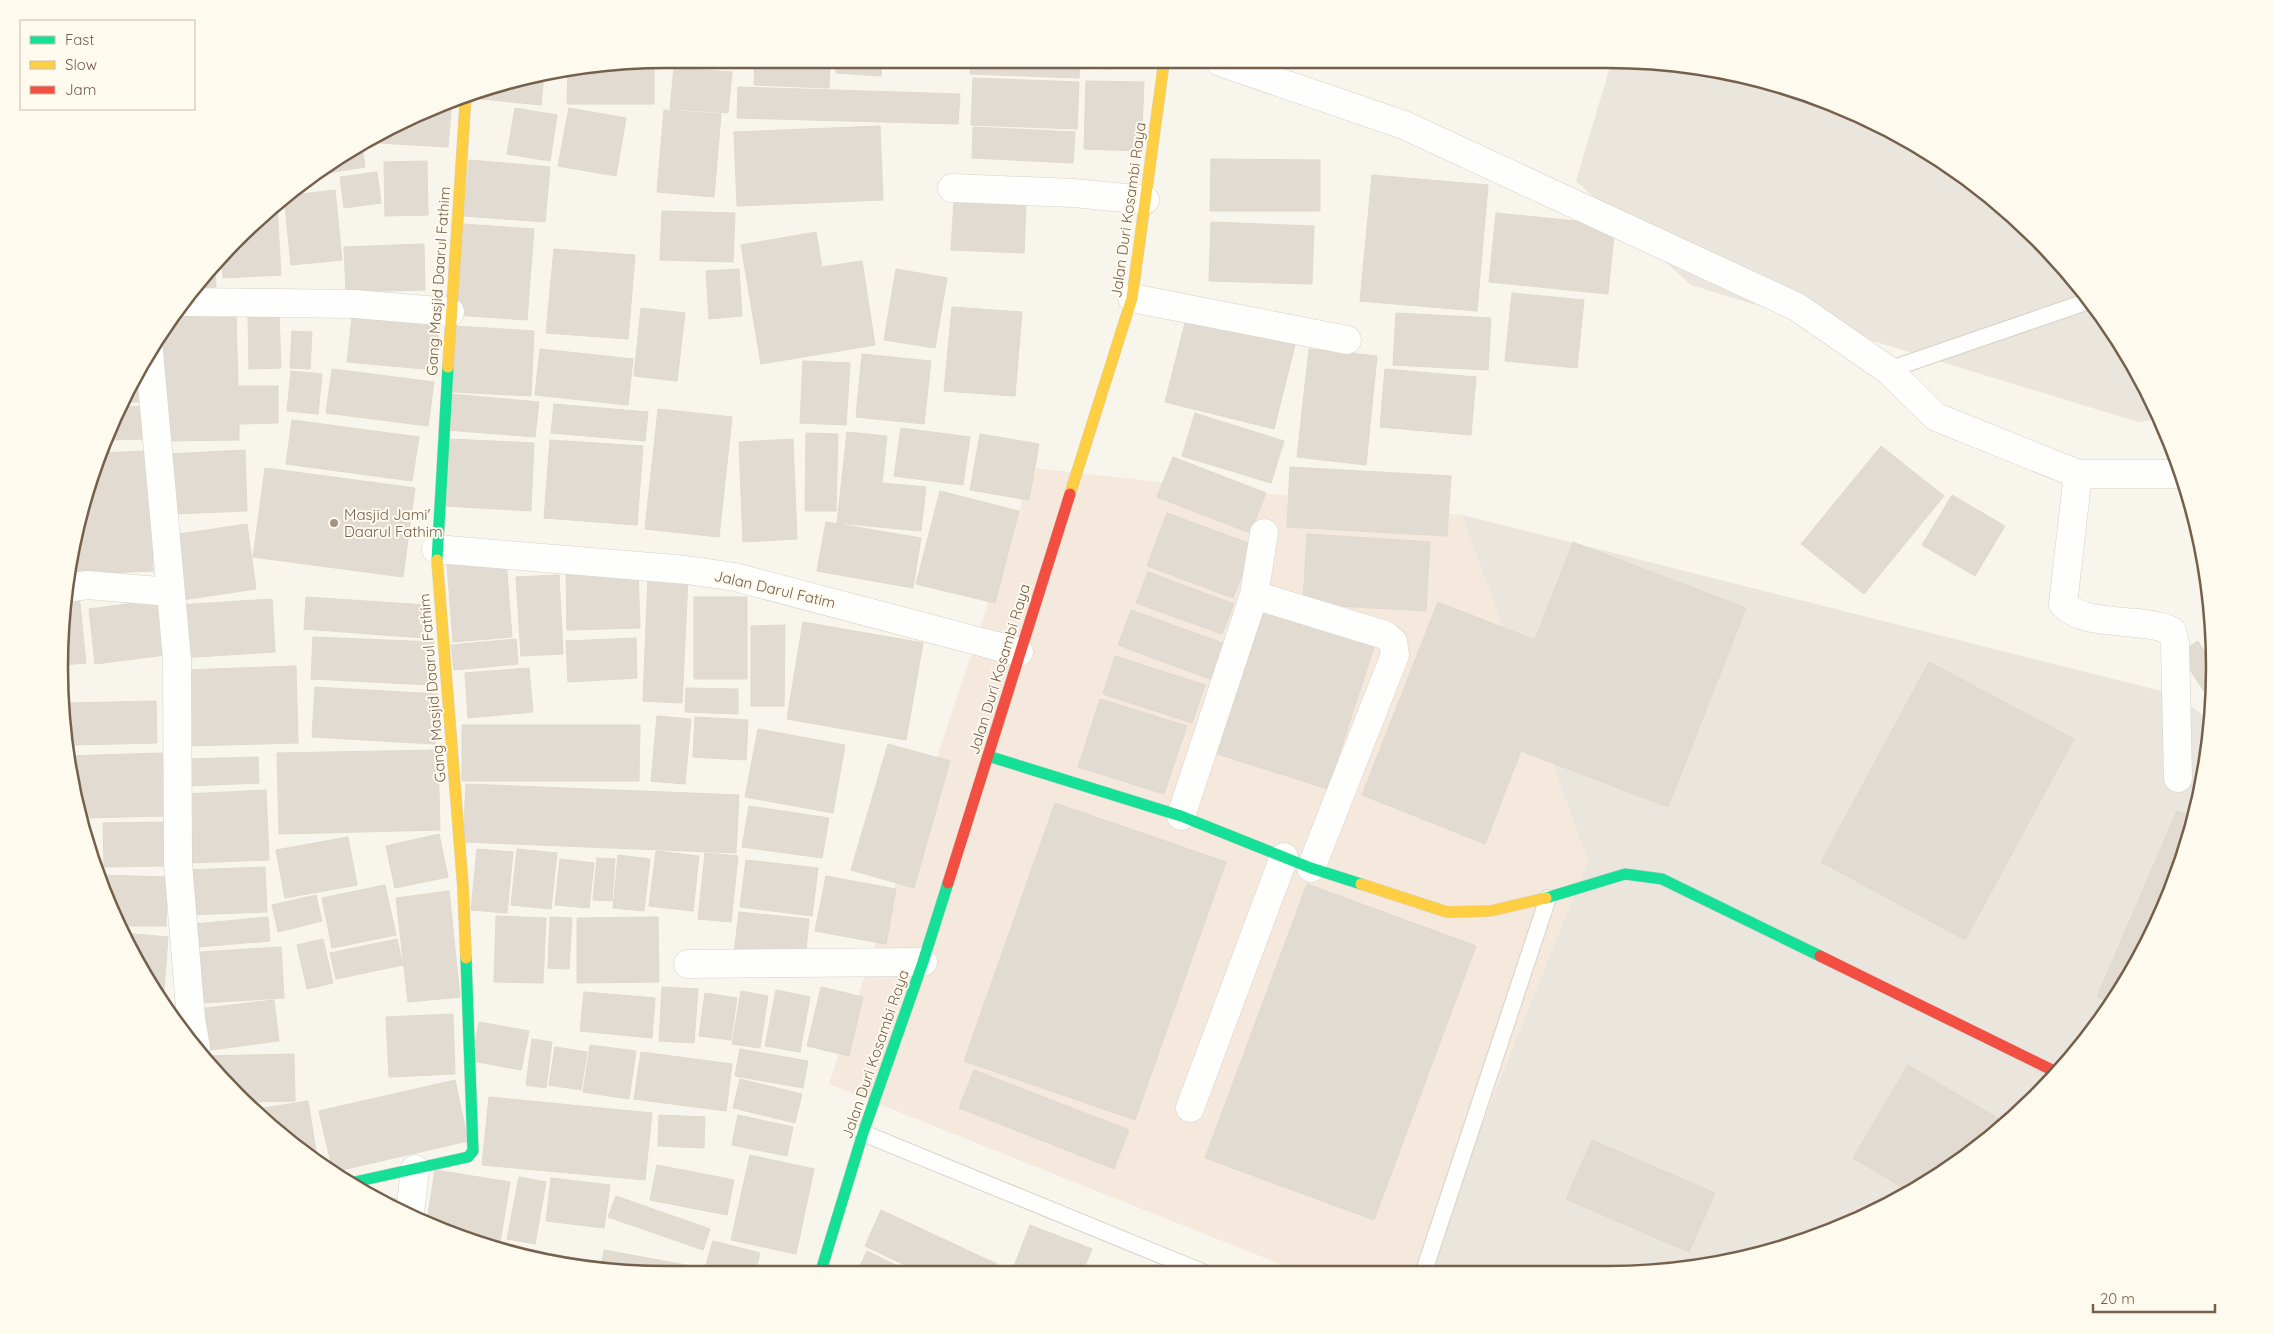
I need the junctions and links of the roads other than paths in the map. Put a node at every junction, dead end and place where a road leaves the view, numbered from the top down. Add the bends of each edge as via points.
1 (1163, 68) edge
2 (1238, 68) edge
3 (465, 102) edge
4 (952, 188) dead end
5 (1145, 200) junction
6 (1132, 298) junction
7 (191, 302) edge
8 (2083, 303) edge
9 (450, 312) junction
10 (1347, 340) dead end
11 (150, 364) edge
12 (1888, 370) junction
13 (2078, 474) junction
14 (2174, 474) edge
15 (1264, 533) dead end
16 (436, 549) junction
17 (73, 587) edge
18 (170, 592) junction
19 (1254, 595) junction
20 (1020, 652) junction
21 (988, 756) junction
22 (2178, 778) dead end
23 (1182, 816) junction
24 (1284, 857) junction
25 (1311, 868) junction
26 (1548, 898) junction
27 (923, 962) junction
28 (688, 964) dead end
29 (184, 1021) edge
30 (2050, 1069) edge
31 (1190, 1108) dead end
32 (863, 1133) junction
33 (415, 1169) junction
34 (359, 1181) edge
35 (410, 1209) edge
36 (822, 1266) edge
37 (1187, 1266) edge
38 (1425, 1266) edge

1 - 5 street, Jalan Duri Kosambi Raya
2 - 12 street via 1404,125 1797,307
3 - 9 street, Gang Masjid Daarul Fathim
4 - 5 street via 1074,193
5 - 6 street, Jalan Duri Kosambi Raya
6 - 10 street
6 - 20 street, Jalan Duri Kosambi Raya
7 - 9 street via 355,304
8 - 12 lane
9 - 16 street, Gang Masjid Daarul Fathim
11 - 18 street
12 - 13 street via 1936,417
13 - 14 street
13 - 22 street via 2063,604 2080,616 2157,624 2172,631 2175,643
15 - 19 street
16 - 20 street, Jalan Darul Fatim via 687,570 734,577
16 - 33 street, Gang Masjid Daarul Fathim via 462,887 474,1132 473,1152 468,1157
17 - 18 street via 88,585
18 - 29 street via 177,659 178,863
19 - 23 street
19 - 25 street via 1385,636 1393,642 1395,655
20 - 21 street, Jalan Duri Kosambi Raya
21 - 23 street
21 - 27 street, Jalan Duri Kosambi Raya
23 - 24 street
24 - 25 street
24 - 31 street
25 - 26 street via 1447,912 1490,911
26 - 30 street via 1625,874 1662,879
26 - 38 lane
27 - 28 street
27 - 32 street, Jalan Duri Kosambi Raya
32 - 36 street, Jalan Duri Kosambi Raya
32 - 37 lane
33 - 34 street, Gang Masjid Daarul Fathim
33 - 35 street

